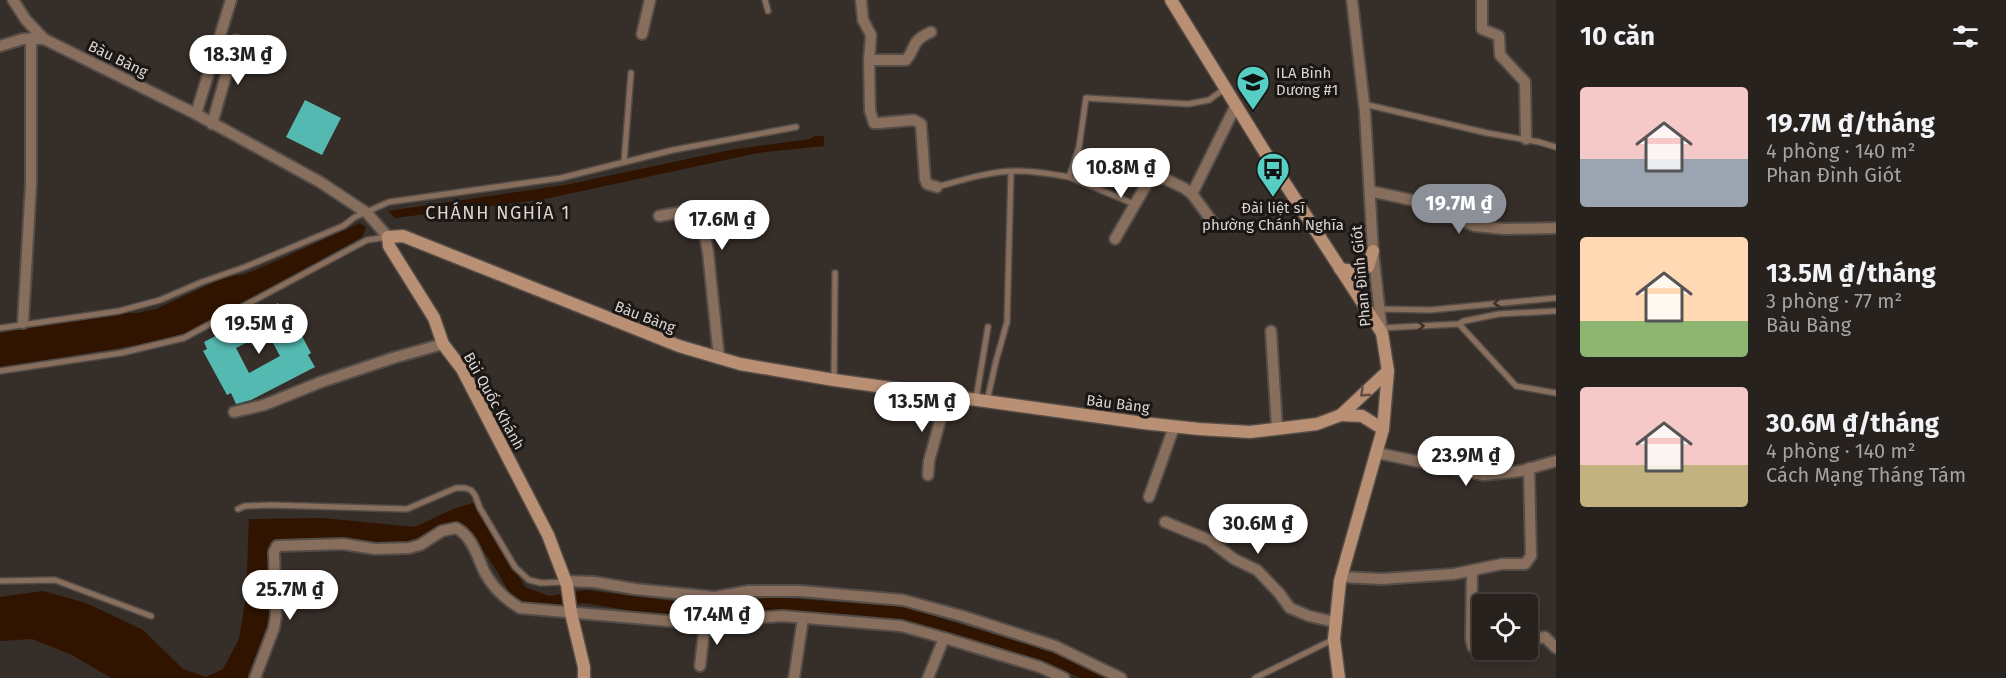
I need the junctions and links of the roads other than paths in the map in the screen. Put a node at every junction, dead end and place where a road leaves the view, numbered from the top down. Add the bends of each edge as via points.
1 (13, 0) edge
2 (231, 0) edge
3 (650, 0) edge
4 (765, 0) edge
5 (861, 0) edge
6 (1171, 0) edge
7 (1352, 0) edge
8 (1482, 0) edge
9 (768, 11) dead end
10 (931, 32) dead end
11 (642, 34) dead end
12 (31, 38) junction
13 (44, 39) junction
14 (236, 40) dead end
15 (0, 46) edge
16 (869, 60) junction
17 (632, 73) dead end
18 (1226, 88) junction
19 (1364, 104) junction
20 (1236, 105) junction
21 (196, 114) junction
22 (212, 123) junction
23 (796, 127) dead end
24 (1526, 139) junction
25 (1556, 147) edge
26 (624, 162) junction
27 (1011, 171) junction
28 (1069, 177) junction
29 (937, 187) joint
30 (1370, 191) junction
31 (1192, 194) junction
32 (1135, 205) junction
33 (367, 213) junction
34 (659, 216) dead end
35 (1212, 221) dead end
36 (1556, 228) edge
37 (388, 237) junction
38 (1115, 239) dead end
39 (1373, 251) junction
40 (1340, 269) junction
41 (835, 273) dead end
42 (1556, 298) edge
43 (1379, 309) junction
44 (1556, 311) edge
45 (23, 323) junction
46 (1459, 324) junction
47 (988, 327) dead end
48 (0, 328) edge
49 (1271, 331) dead end
50 (1381, 331) junction
51 (443, 344) junction
52 (719, 358) junction
53 (0, 371) edge
54 (1388, 371) junction
55 (834, 380) junction
56 (1556, 393) edge
57 (947, 396) junction
58 (981, 401) junction
59 (234, 412) dead end
60 (1341, 414) junction
61 (1174, 427) junction
62 (1277, 428) junction
63 (1383, 429) junction
64 (1377, 453) junction
65 (1556, 461) edge
66 (1530, 468) junction
67 (928, 475) dead end
68 (1149, 497) dead end
69 (238, 509) dead end
70 (1165, 522) dead end
71 (1473, 571) junction
72 (1342, 577) junction
73 (0, 580) edge
74 (567, 583) junction
75 (571, 611) junction
76 (151, 616) dead end
77 (803, 618) junction
78 (1335, 622) junction
79 (705, 623) junction
80 (944, 638) junction
81 (1538, 638) edge
82 (1334, 639) junction
83 (1472, 644) edge
84 (1556, 648) edge
85 (700, 666) dead end
86 (255, 678) edge
87 (584, 678) edge
88 (794, 678) edge
89 (928, 678) edge
90 (1064, 678) edge
91 (1121, 678) edge
92 (1255, 678) edge
93 (1339, 678) edge

1 - 13 street
2 - 21 street
3 - 11 street
4 - 9 lane
5 - 16 street via 863,20 871,35
6 - 18 street
7 - 19 street, Phan Đình Giót
8 - 24 street via 1482,28 1499,36 1500,55 1524,82
10 - 16 street via 913,45 906,60
12 - 13 street, Bàu Bàng
12 - 15 street, Bàu Bàng
12 - 45 street via 31,183
13 - 21 street, Bàu Bàng
14 - 22 street
16 - 29 street via 872,120 914,120 921,124 925,179 927,184
17 - 26 lane
18 - 20 street
18 - 28 lane via 1209,100 1188,104 1086,98 1079,147
19 - 24 lane
19 - 30 street, Phan Đình Giót
20 - 31 street
20 - 40 street
21 - 22 street, Bàu Bàng
22 - 33 street, Bàu Bàng via 320,182
23 - 26 lane
24 - 25 lane
26 - 33 lane via 561,178 389,202
27 - 28 lane
27 - 29 lane
27 - 58 lane via 1007,322
28 - 32 lane
30 - 36 street via 1430,204 1475,226
30 - 39 street, Phan Đình Giót
31 - 32 street via 1153,173
31 - 35 street
32 - 38 street
33 - 37 street, Bàu Bàng
33 - 45 lane via 160,300 119,311
34 - 52 street via 694,210 701,215
37 - 51 street, Bùi Quốc Khánh via 389,246 434,318
37 - 52 street, Bàu Bàng via 403,236 679,346
37 - 53 lane via 367,240 184,338 121,353
39 - 40 street via 1368,267
39 - 43 street, Phan Đình Giót
40 - 50 street
41 - 55 lane
42 -> 43 lane via 1430,310
43 - 50 street, Phan Đình Giót
44 - 46 lane via 1499,314
45 - 48 lane
50 -> 46 lane
46 - 56 lane via 1516,386
47 - 58 lane
49 - 62 street
50 - 54 street
51 - 59 street
51 - 74 street, Bùi Quốc Khánh via 462,369 512,464
52 - 55 street, Bàu Bàng
54 -> 60 street
54 - 63 street
55 - 57 street, Bàu Bàng
57 - 58 street, Bàu Bàng
57 - 67 street
58 - 61 street, Bàu Bàng
60 - 62 street, Bàu Bàng via 1317,424
60 - 63 street via 1362,416
61 - 62 street, Bàu Bàng via 1250,432
61 - 68 street
63 - 64 street
64 - 66 street via 1484,475
64 - 72 street
65 - 66 street
66 - 71 street via 1529,561
69 - 74 lane via 271,505 408,510 456,488 465,488 476,495 515,567 529,580
70 - 78 street via 1209,540 1257,570 1290,608
71 - 72 street via 1382,579
71 - 83 street
72 - 78 street
73 - 76 lane via 55,580
74 - 75 street, Bùi Quốc Khánh
74 - 91 street via 594,582 715,597 780,591 903,600 1055,646
75 - 79 street
75 - 86 street via 520,608 508,601 485,572 467,537 456,528 410,548 283,544 274,552 274,628
75 - 87 street
77 - 79 street via 782,616
77 - 80 street via 901,626
77 - 88 street
78 - 82 street
79 - 85 street
80 - 89 street
80 - 90 street
81 - 84 street via 1545,637
82 - 92 lane
82 - 93 street

